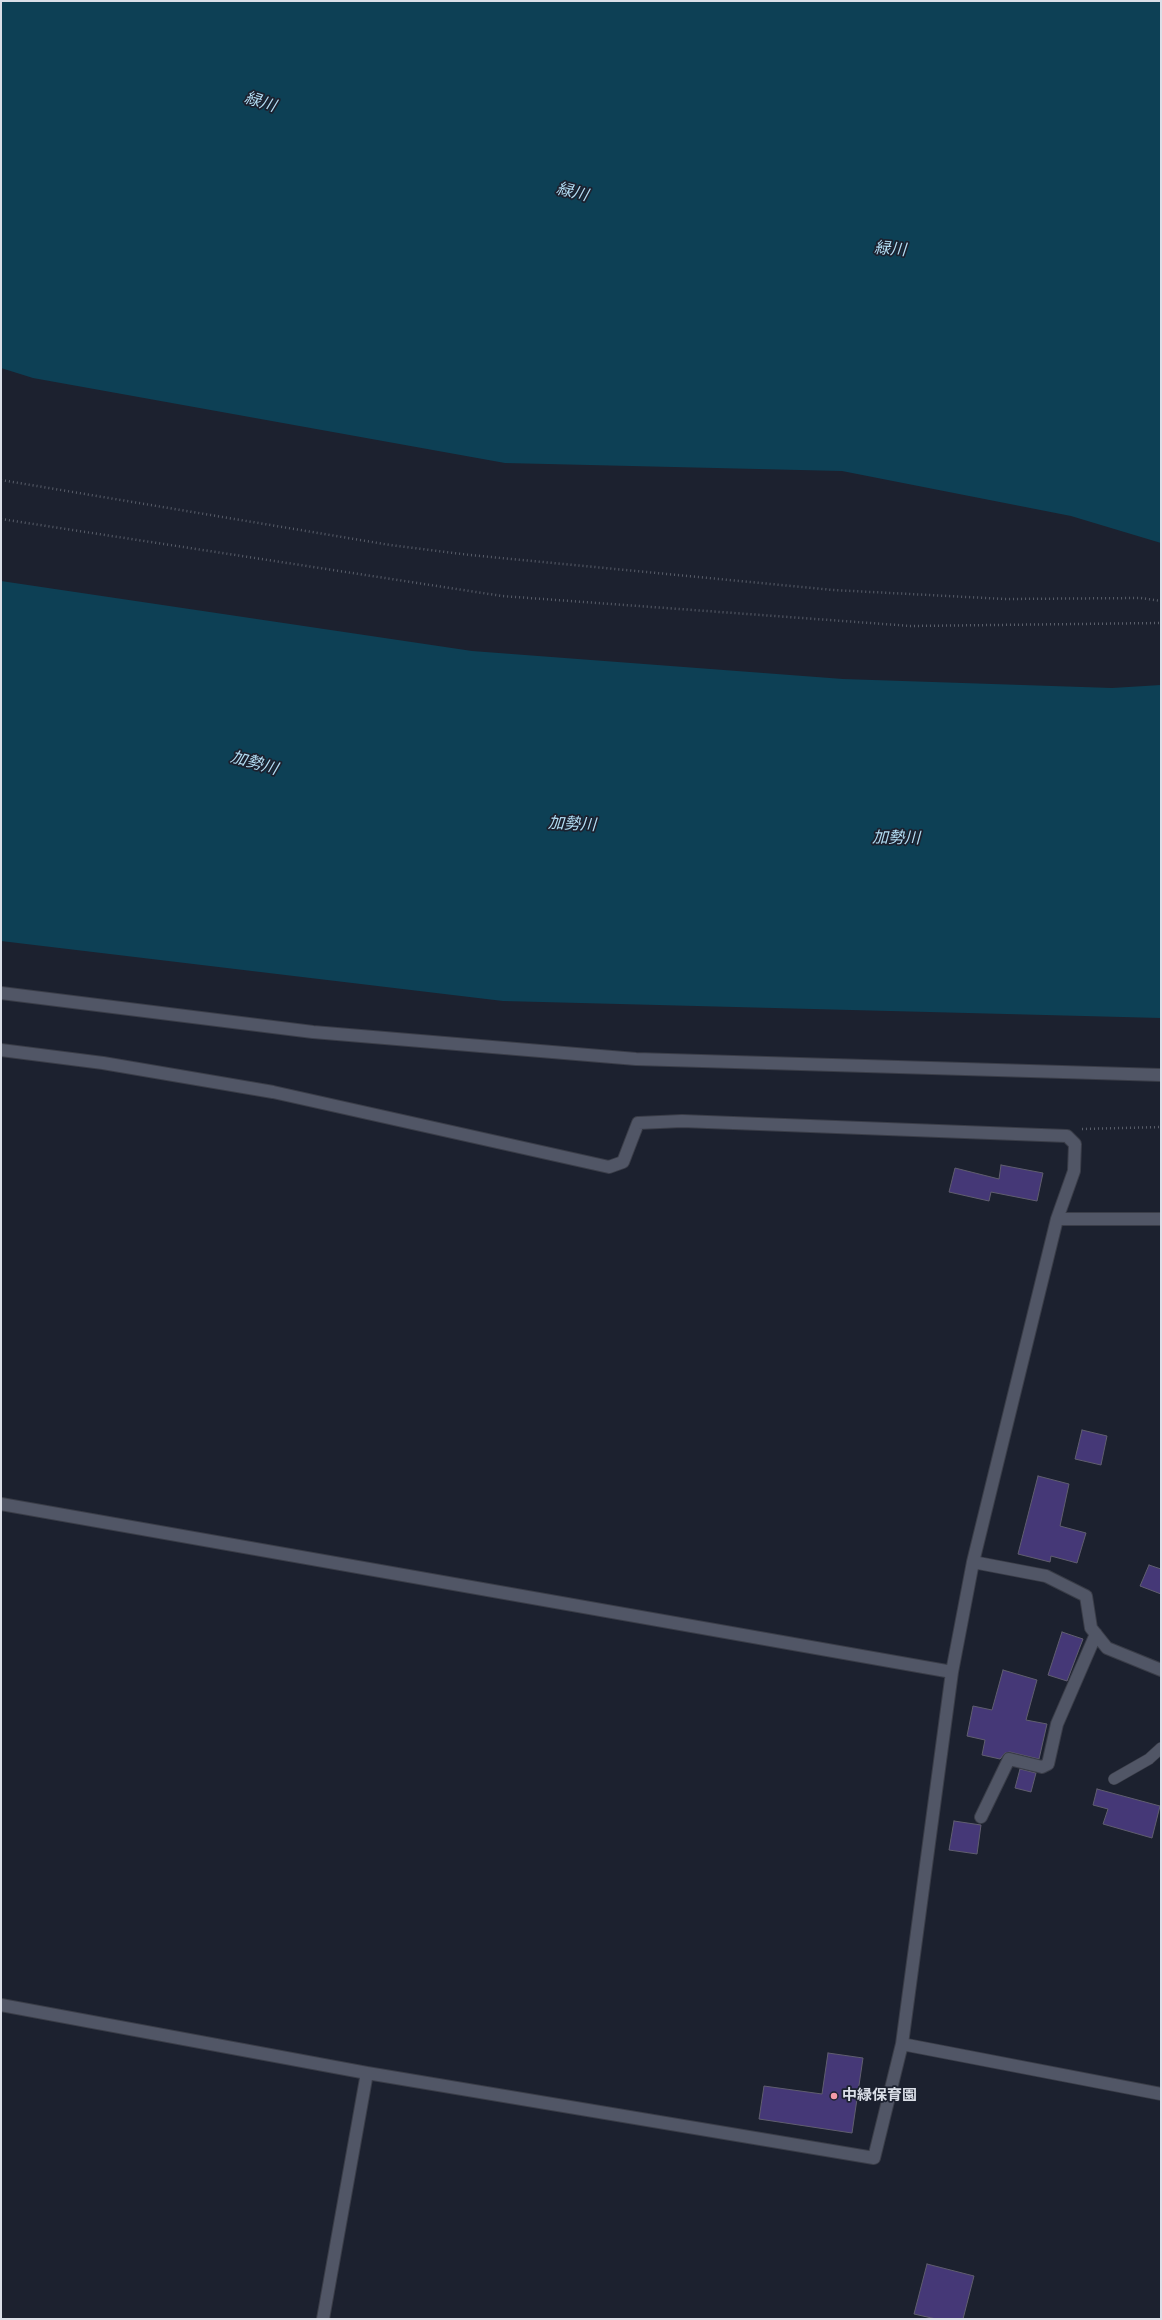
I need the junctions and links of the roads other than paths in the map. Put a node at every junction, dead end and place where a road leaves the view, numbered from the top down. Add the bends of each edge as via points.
1 (1, 993) edge
2 (1, 1050) edge
3 (1161, 1075) edge
4 (1057, 1219) junction
5 (1161, 1219) edge
6 (1, 1504) edge
7 (973, 1562) junction
8 (1096, 1634) junction
9 (1161, 1670) edge
10 (952, 1672) junction
11 (1161, 1748) edge
12 (1114, 1779) dead end
13 (981, 1817) dead end
14 (1, 2005) edge
15 (902, 2044) junction
16 (367, 2072) junction
17 (1161, 2094) edge
18 (323, 2319) edge

1 - 3 street via 313,1032 636,1059
2 - 4 street via 103,1063 273,1092 609,1167 623,1162 638,1123 682,1121 1066,1136 1075,1144 1074,1171
4 - 5 street
4 - 7 street
6 - 10 street
7 - 8 street via 1046,1576 1086,1596 1091,1628
7 - 10 street
8 - 9 street via 1107,1648
8 - 13 street via 1057,1724 1048,1764 1042,1766 1009,1759
10 - 15 street
11 - 12 lane via 1149,1759
14 - 16 street
15 - 16 street via 874,2158
15 - 17 street
16 - 18 street

